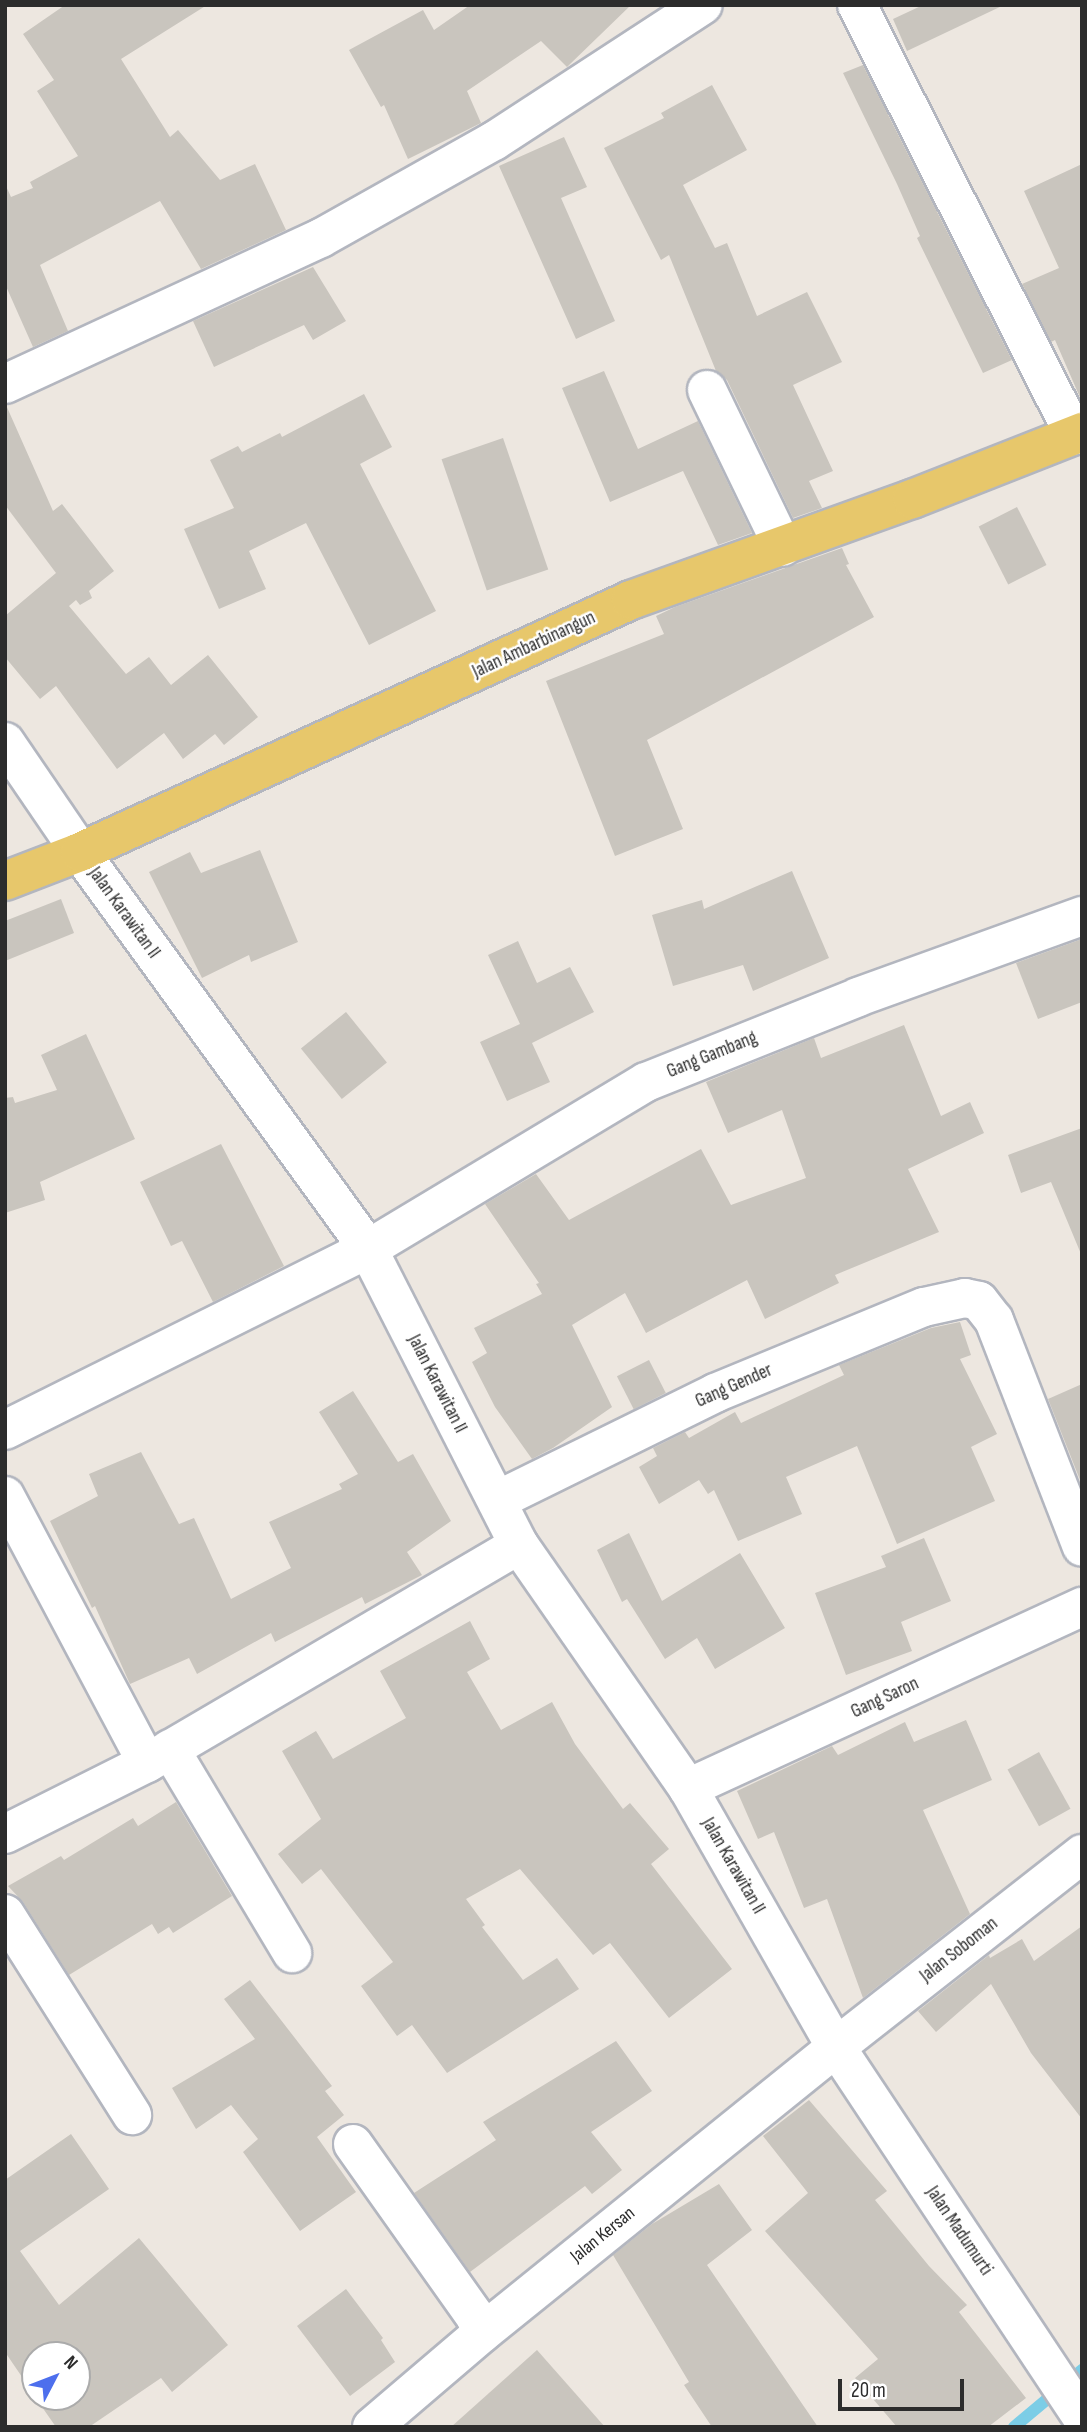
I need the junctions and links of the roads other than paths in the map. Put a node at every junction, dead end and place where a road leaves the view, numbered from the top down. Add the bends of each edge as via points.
1 (703, 5) edge
2 (857, 5) edge
3 (5, 384) edge
4 (707, 390) dead end
5 (1078, 434) edge
6 (783, 547) junction
7 (5, 742) edge
8 (80, 852) junction
9 (5, 881) edge
10 (1082, 916) edge
11 (368, 1249) junction
12 (5, 1430) edge
13 (5, 1496) edge
14 (498, 1500) junction
15 (519, 1545) junction
16 (1082, 1547) edge
17 (1082, 1607) edge
18 (159, 1756) junction
19 (688, 1788) junction
20 (5, 1834) edge
21 (1082, 1854) edge
22 (5, 1914) edge
23 (292, 1953) dead end
24 (836, 2047) junction
25 (132, 2115) dead end
26 (353, 2144) dead end
27 (482, 2333) junction
28 (1078, 2410) edge
29 (372, 2427) edge

1 - 3 street via 494,141 321,238
2 - 5 street
4 - 6 street
5 - 6 main road, Jalan Ambarbinangun
6 - 8 main road, Jalan Ambarbinangun via 631,600
7 - 8 street, Jalan Karawitan II
8 - 9 main road, Jalan Ambarbinangun
8 - 11 street, Jalan Karawitan II
10 - 11 street, Gang Gambang via 858,997 646,1082
11 - 12 street, Gang Gambang
11 - 14 street, Jalan Karawitan II
13 - 18 street
14 - 15 street, Jalan Karawitan II
14 - 16 street, Gang Gender via 716,1393 924,1307 965,1298 979,1301 995,1320
15 - 18 street
15 - 19 street, Jalan Karawitan II
17 - 19 street, Gang Saron
18 - 20 street
18 - 23 street
19 - 24 street, Jalan Karawitan II
21 - 24 street, Jalan Soboman
22 - 25 street
24 - 27 street, Jalan Kersan
24 - 28 street, Jalan Madumurti
26 - 27 street via 475,2316
27 - 29 street, Jalan Kersan

